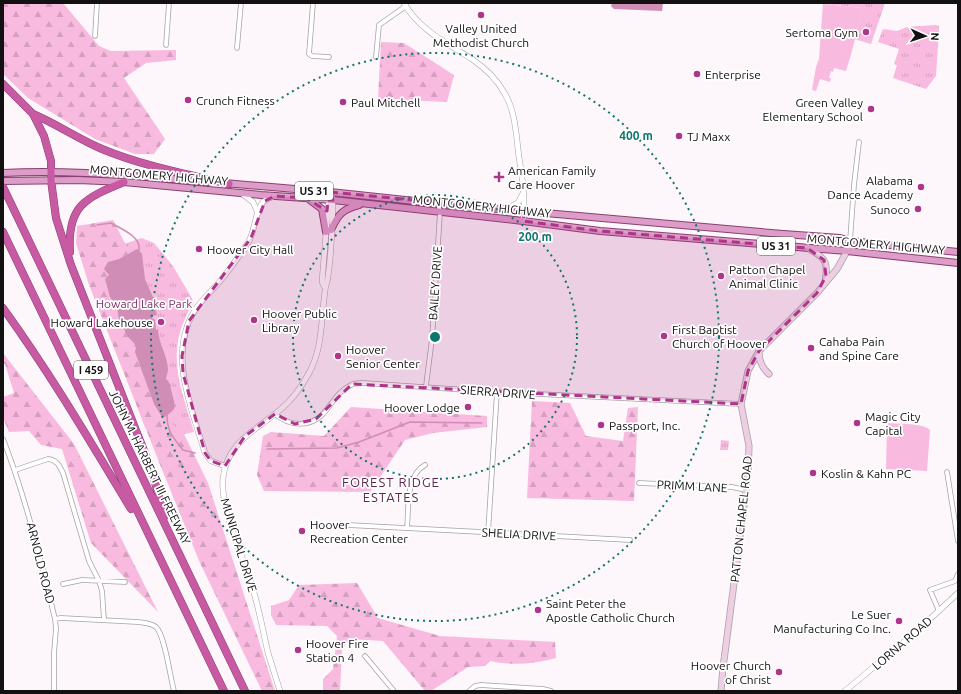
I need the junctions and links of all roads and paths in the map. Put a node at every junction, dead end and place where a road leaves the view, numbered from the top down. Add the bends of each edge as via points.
1 (97, 3) edge
2 (169, 3) edge
3 (241, 3) edge
4 (313, 3) edge
5 (405, 4) edge
6 (95, 36) dead end
7 (166, 45) dead end
8 (238, 48) dead end
9 (376, 57) dead end
10 (329, 58) dead end
11 (3, 84) edge
12 (33, 114) junction
13 (859, 142) dead end
14 (50, 171) junction
15 (3, 173) edge
16 (51, 180) junction
17 (3, 181) edge
18 (124, 182) junction
19 (229, 184) junction
20 (3, 188) edge
21 (330, 192) junction
22 (524, 192) junction
23 (241, 193) junction
24 (275, 196) junction
25 (306, 198) junction
26 (330, 200) junction
27 (438, 203) junction
28 (364, 204) junction
29 (505, 209) junction
30 (524, 210) junction
31 (440, 212) junction
32 (258, 213) junction
33 (524, 221) junction
34 (328, 231) junction
35 (3, 232) edge
36 (850, 241) junction
37 (807, 248) junction
38 (848, 252) junction
39 (958, 252) edge
40 (958, 263) edge
41 (71, 265) junction
42 (824, 284) junction
43 (3, 308) edge
44 (759, 351) junction
45 (769, 374) dead end
46 (426, 386) junction
47 (497, 392) junction
48 (741, 404) junction
49 (275, 414) junction
50 (3, 440) edge
51 (425, 465) dead end
52 (226, 466) junction
53 (15, 470) junction
54 (947, 472) dead end
55 (639, 483) dead end
56 (746, 490) junction
57 (348, 525) dead end
58 (407, 528) junction
59 (488, 533) junction
60 (171, 535) junction
61 (630, 540) dead end
62 (958, 541) edge
63 (152, 544) junction
64 (958, 574) edge
65 (99, 581) junction
66 (125, 582) dead end
67 (63, 584) dead end
68 (958, 593) edge
69 (939, 611) junction
70 (55, 619) junction
71 (104, 620) junction
72 (366, 656) dead end
73 (54, 691) edge
74 (174, 691) edge
75 (224, 691) edge
76 (245, 691) edge
77 (280, 691) edge
78 (394, 691) edge
79 (469, 691) edge
80 (550, 691) edge
81 (721, 691) edge
82 (845, 691) edge

1 - 6 street
2 - 7 street
3 - 8 street
4 - 10 street via 309,54
5 - 9 street via 379,25
5 - 22 street via 421,25 482,66 501,86 514,117
11 - 12 highway
12 - 14 highway via 48,148
12 - 19 highway via 73,136 124,158
13 - 36 street
14 - 15 main road, MONTGOMERY HIGHWAY / US 31
14 - 16 highway
14 - 19 main road, MONTGOMERY HIGHWAY / US 31
16 - 17 main road, MONTGOMERY HIGHWAY / US 31
16 - 18 main road, MONTGOMERY HIGHWAY / US 31
16 - 41 highway via 56,218
18 - 23 main road, MONTGOMERY HIGHWAY / US 31
18 - 41 highway via 91,196 72,219 69,238
19 - 21 main road, MONTGOMERY HIGHWAY / US 31
20 - 60 highway, JOHN M. HARBERT III FREEWAY / I 459
21 - 26 street, MUNICIPAL DRIVE
21 - 27 main road, MONTGOMERY HIGHWAY / US 31
22 - 29 street via 518,203
22 - 30 street
23 - 24 main road, MONTGOMERY HIGHWAY / US 31
23 - 32 street via 253,202
24 - 25 main road, MONTGOMERY HIGHWAY / US 31
24 - 32 street via 265,201
25 - 26 main road, MONTGOMERY HIGHWAY / US 31
25 - 34 main road via 322,209
26 - 28 main road, MONTGOMERY HIGHWAY / US 31
26 - 34 street, MUNICIPAL DRIVE
27 - 29 main road, MONTGOMERY HIGHWAY / US 31
27 - 31 street, BAILEY DRIVE
28 - 31 main road, MONTGOMERY HIGHWAY / US 31
28 - 34 main road via 344,210
29 - 30 main road, MONTGOMERY HIGHWAY / US 31
30 - 33 street
30 - 36 main road, MONTGOMERY HIGHWAY / US 31 via 840,238
31 - 33 main road, MONTGOMERY HIGHWAY / US 31
31 - 46 street, BAILEY DRIVE via 432,339
32 - 52 street via 251,238 221,280 195,310 184,335 182,356 185,381 204,449 211,461
33 - 37 main road, MONTGOMERY HIGHWAY / US 31 via 600,231
34 - 49 street, MUNICIPAL DRIVE via 328,277 319,347 311,369 296,394
35 - 63 highway, I 459
36 - 38 main road, PATTON CHAPEL ROAD
36 - 39 main road, MONTGOMERY HIGHWAY / US 31
37 - 38 main road, MONTGOMERY HIGHWAY / US 31
37 - 42 main road via 824,260
38 - 40 main road, MONTGOMERY HIGHWAY / US 31
38 - 42 main road, PATTON CHAPEL ROAD
41 - 60 highway via 150,466
42 - 44 main road, PATTON CHAPEL ROAD
43 - 63 highway via 58,388
44 - 45 main road via 761,364
44 - 48 main road, PATTON CHAPEL ROAD via 748,372
46 - 47 street, SIERRA DRIVE
46 - 49 street, SIERRA DRIVE via 352,384 340,392 322,415 309,422 295,424 281,420
47 - 48 street, SIERRA DRIVE
47 - 59 street
48 - 56 main road, PATTON CHAPEL ROAD via 749,446
49 - 52 street, MUNICIPAL DRIVE via 245,436 233,450
50 - 53 street, ARNOLD ROAD
51 - 58 street via 412,482
52 - 77 street, MUNICIPAL DRIVE via 223,478 224,500 252,586
53 - 65 street via 48,459 58,463 88,562
53 - 70 street, ARNOLD ROAD
54 - 62 street
55 - 56 street, PRIMM LANE via 732,487
56 - 81 main road, PATTON CHAPEL ROAD
57 - 58 street, SHELIA DRIVE
58 - 59 street, SHELIA DRIVE
59 - 61 street, SHELIA DRIVE
60 - 76 highway, JOHN M. HARBERT III FREEWAY / I 459
63 - 75 highway, I 459
64 - 69 street via 955,581 930,590
65 - 66 street
65 - 67 street via 82,580
65 - 71 street
68 - 69 street, LORNA ROAD
69 - 82 street, LORNA ROAD
70 - 71 street
70 - 73 street, ARNOLD ROAD
71 - 74 street via 147,623 155,626 163,640
72 - 78 street
79 - 80 street via 481,685

